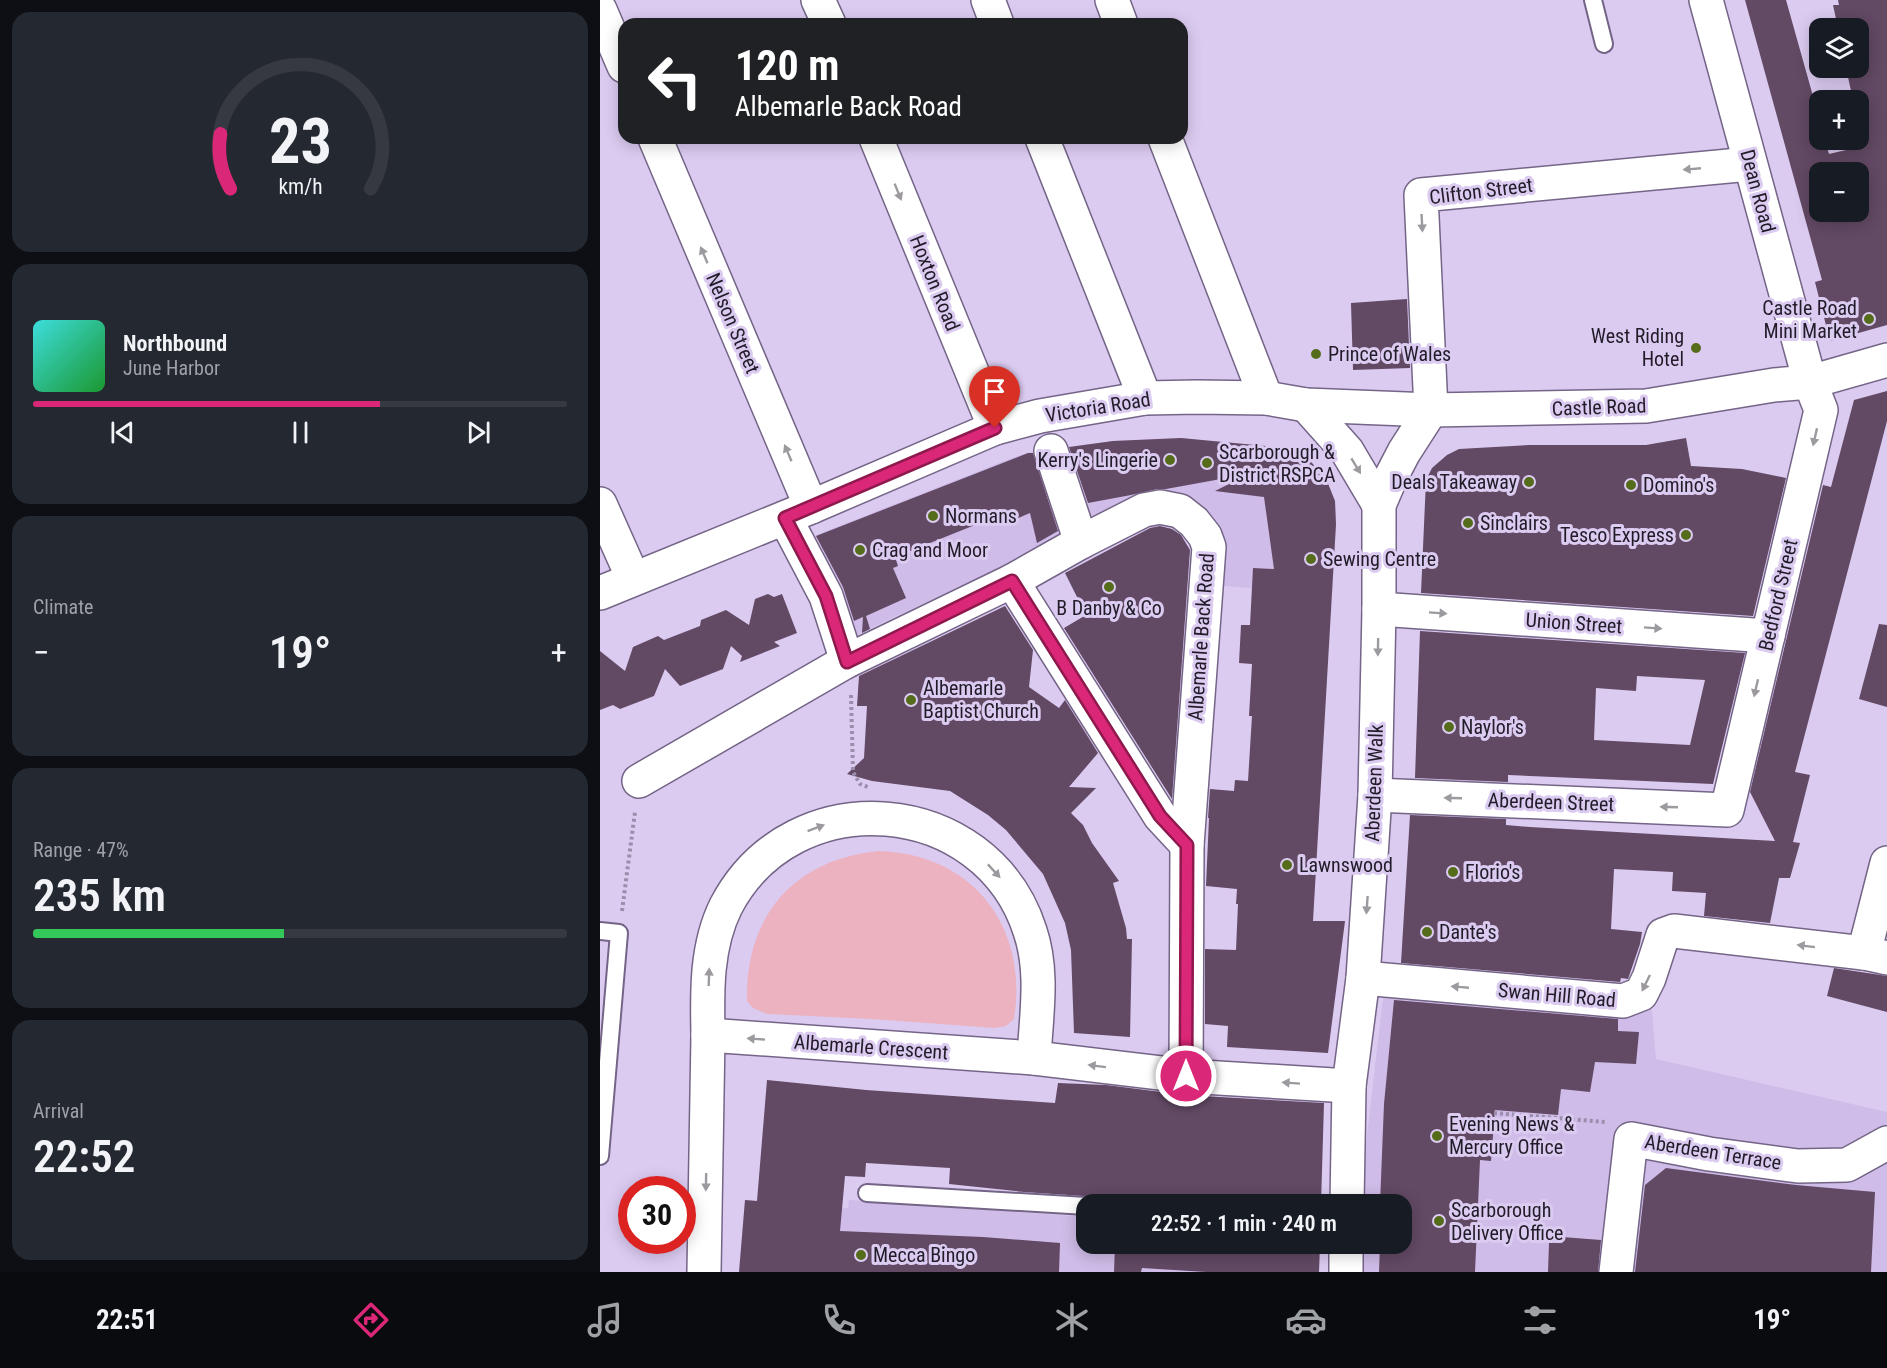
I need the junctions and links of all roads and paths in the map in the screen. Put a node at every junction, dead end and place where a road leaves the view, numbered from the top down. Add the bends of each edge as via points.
1 (818, 0) edge
2 (988, 0) edge
3 (1112, 0) edge
4 (1593, 0) edge
5 (1706, 0) edge
6 (600, 10) edge
7 (826, 18) edge
8 (995, 18) edge
9 (1119, 18) edge
10 (1604, 44) dead end
11 (618, 52) edge
12 (656, 144) edge
13 (878, 144) edge
14 (1044, 144) edge
15 (1167, 144) edge
16 (1750, 164) junction
17 (1887, 360) edge
18 (1810, 382) junction
19 (1266, 398) junction
20 (1145, 399) junction
21 (1306, 405) junction
22 (1431, 410) junction
23 (995, 428) junction
24 (1051, 451) dead end
25 (600, 504) edge
26 (1380, 505) junction
27 (798, 512) junction
28 (1081, 542) junction
29 (633, 578) junction
30 (1012, 581) junction
31 (600, 592) edge
32 (1379, 609) junction
33 (1768, 636) junction
34 (847, 662) junction
35 (639, 781) joint
36 (875, 790) dead end
37 (1375, 795) junction
38 (1727, 810) joint
39 (1187, 845) junction
40 (1887, 863) edge
41 (600, 931) edge
42 (619, 933) junction
43 (1875, 956) edge
44 (1363, 978) junction
45 (708, 1035) junction
46 (1034, 1058) junction
47 (1186, 1076) junction
48 (1349, 1086) junction
49 (1494, 1113) dead end
50 (1631, 1139) junction
51 (1887, 1143) edge
52 (600, 1156) edge
53 (867, 1193) dead end
54 (1347, 1194) edge
55 (1076, 1205) edge
56 (1346, 1254) edge
57 (704, 1272) edge
58 (1346, 1272) edge
59 (1616, 1272) edge

1 - 7 street
2 - 8 street
3 - 9 street
4 - 10 lane
5 - 16 street, Dean Road
6 - 11 street
27 -> 12 street, Nelson Street
13 -> 23 street, Hoxton Road
14 - 20 street
15 - 19 street
16 - 18 street, Dean Road
16 -> 22 street, Clifton Street via 1421,195
17 - 18 street, Castle Road
18 - 22 street, Castle Road via 1647,406
18 -> 33 street, Bedford Street via 1821,410
19 - 20 street, Victoria Road
19 - 21 street, Victoria Road
20 - 23 street, Victoria Road via 1040,416
21 - 22 street, Castle Road
21 -> 26 street via 1347,451
22 - 26 street, Aberdeen Walk via 1390,477
23 - 27 street, Victoria Road
24 - 28 street
25 - 29 street
26 - 32 street, Aberdeen Walk
27 - 29 street, Victoria Road
27 - 34 street
28 - 30 street, Albemarle Back Road
28 - 39 street, Albemarle Back Road via 1144,510 1160,507 1180,511 1194,522 1209,547
29 - 31 street, Victoria Road
30 - 34 street, Albemarle Back Road
30 - 39 street via 1160,816
32 -> 33 street, Union Street
32 -> 37 street, Aberdeen Walk
33 -> 38 street, Bedford Street
34 - 35 street, Albemarle Back Road
34 - 36 path via 853,772 860,784
35 - 42 path
38 -> 37 street, Aberdeen Street
37 -> 44 street, Aberdeen Walk
39 - 47 street, Albemarle Back Road
40 - 43 street
41 - 42 lane
42 - 52 lane
43 -> 44 street, Swan Hill Road via 1674,931 1664,935 1641,994 1623,1001
44 - 48 street, Aberdeen Walk
46 -> 45 street, Albemarle Crescent
45 -> 46 street via 710,953 717,928 740,884 757,865 798,835 846,820 888,818 933,829 975,852 993,869 1021,908 1036,954 1039,978
45 -> 57 street
47 -> 46 street, Albemarle Crescent
48 -> 47 street, Albemarle Crescent
48 - 54 street, Aberdeen Walk
49 - 50 path via 1606,1122
50 - 51 street, Aberdeen Terrace via 1798,1166 1847,1165
50 - 59 street, Aberdeen Terrace
53 - 55 lane
56 - 58 street

